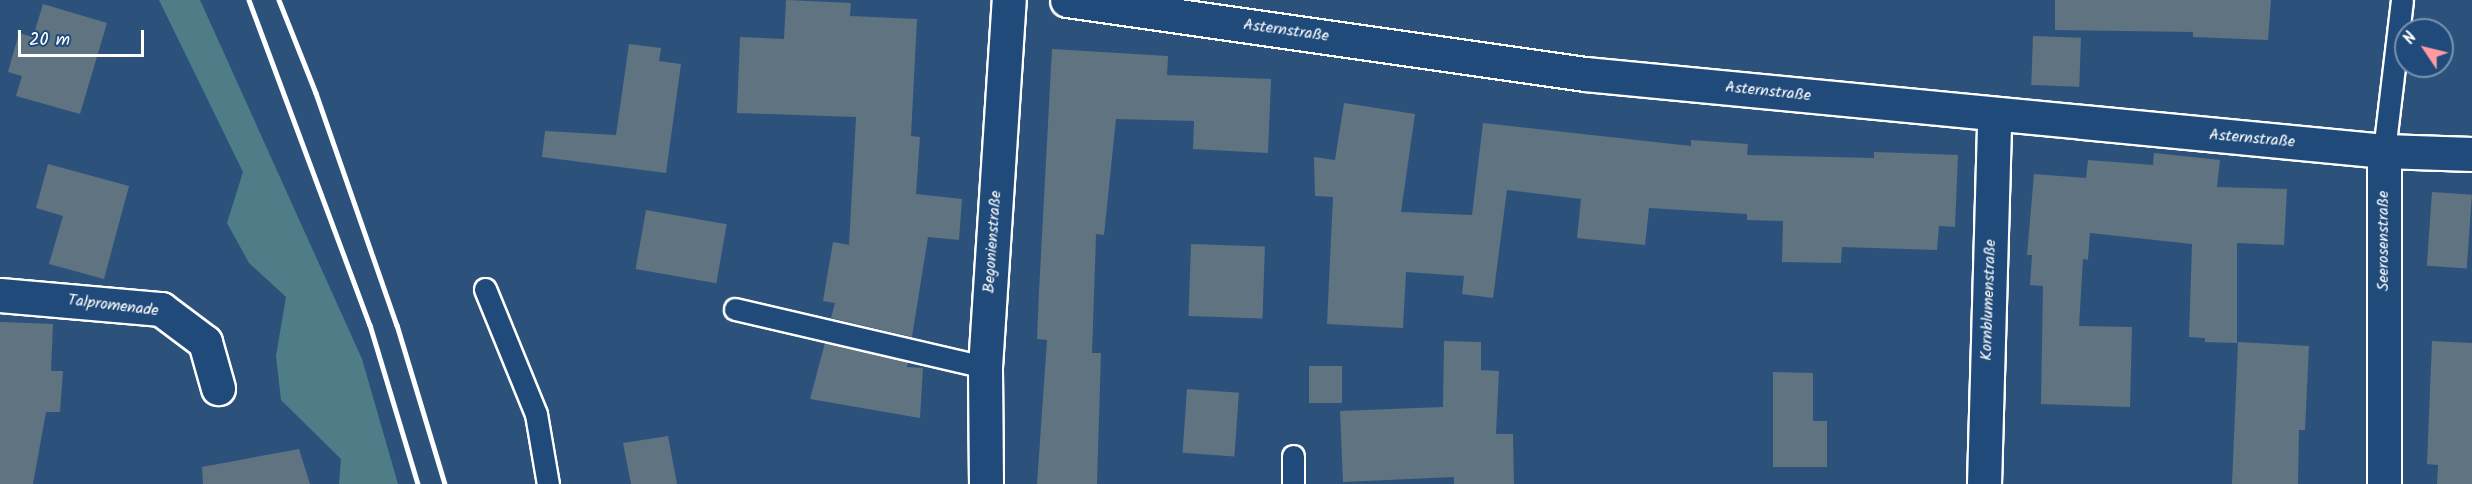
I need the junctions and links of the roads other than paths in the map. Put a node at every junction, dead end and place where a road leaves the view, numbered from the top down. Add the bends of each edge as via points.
1 (1009, 0) edge
2 (1067, 0) edge
3 (2402, 0) edge
4 (1994, 115) junction
5 (2384, 151) junction
6 (2472, 154) edge
7 (485, 289) dead end
8 (0, 295) edge
9 (735, 309) dead end
10 (985, 367) junction
11 (218, 388) dead end
12 (1293, 456) dead end
13 (548, 484) edge
14 (986, 484) edge
15 (1293, 484) edge
16 (1984, 484) edge
17 (2384, 484) edge

1 - 10 street, Begonienstraße
2 - 4 street, Asternstraße via 1585,74
3 - 5 lane, Seerosenstraße
4 - 5 street, Asternstraße
4 - 16 street, Kornblumenstraße
5 - 6 street, Asternstraße
5 - 17 street, Seerosenstraße
7 - 13 lane via 536,414
8 - 11 street, Talpromenade via 161,309 205,342
9 - 10 lane
10 - 14 street, Begonienstraße
12 - 15 lane

